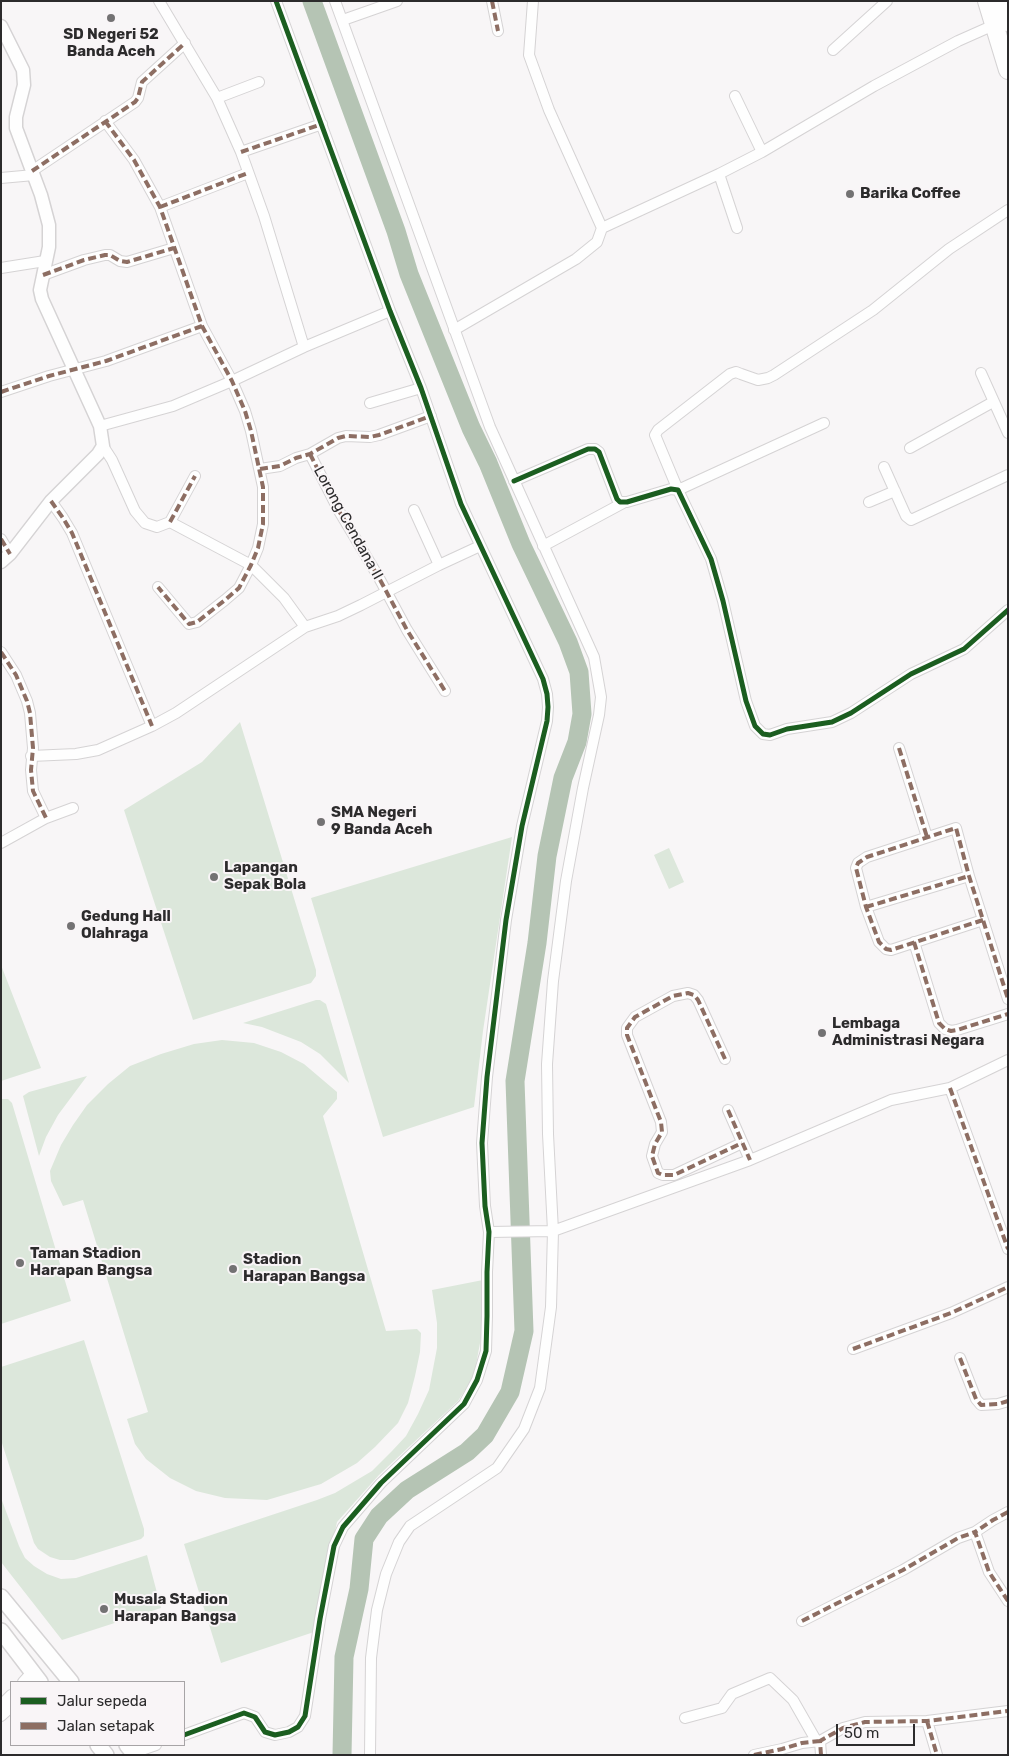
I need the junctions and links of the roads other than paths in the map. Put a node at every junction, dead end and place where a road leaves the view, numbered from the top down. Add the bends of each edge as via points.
1 (159, 1) edge
2 (276, 1) edge
3 (335, 1) edge
4 (397, 1) edge
5 (492, 1) edge
6 (533, 1) edge
7 (887, 1) edge
8 (987, 1) edge
9 (1001, 1) edge
10 (343, 20) junction
11 (1004, 22) edge
12 (1, 26) edge
13 (498, 31) dead end
14 (185, 43) junction
15 (833, 50) dead end
16 (1008, 70) edge
17 (259, 82) dead end
18 (735, 96) dead end
19 (217, 98) junction
20 (105, 121) junction
21 (322, 124) junction
22 (241, 152) junction
23 (762, 152) junction
24 (33, 173) junction
25 (248, 173) junction
26 (719, 174) junction
27 (1, 178) edge
28 (160, 207) junction
29 (1008, 210) edge
30 (602, 228) junction
31 (737, 228) dead end
32 (174, 248) junction
33 (45, 261) junction
34 (1, 268) edge
35 (43, 276) junction
36 (390, 311) junction
37 (202, 326) junction
38 (454, 330) junction
39 (304, 347) junction
40 (75, 369) junction
41 (981, 373) dead end
42 (232, 382) junction
43 (421, 388) junction
44 (1, 392) edge
45 (993, 402) junction
46 (370, 404) dead end
47 (431, 416) junction
48 (824, 423) dead end
49 (100, 426) junction
50 (1008, 434) edge
51 (103, 446) junction
52 (910, 448) dead end
53 (310, 454) junction
54 (884, 468) dead end
55 (260, 469) junction
56 (1008, 475) edge
57 (195, 476) dead end
58 (514, 481) junction
59 (678, 490) junction
60 (895, 491) junction
61 (51, 501) junction
62 (870, 502) dead end
63 (623, 503) junction
64 (414, 510) dead end
65 (170, 522) junction
66 (1, 539) edge
67 (480, 546) junction
68 (543, 546) junction
69 (6, 558) edge
70 (251, 565) junction
71 (439, 565) junction
72 (158, 587) dead end
73 (386, 592) junction
74 (1008, 610) edge
75 (305, 627) junction
76 (1, 652) edge
77 (446, 691) dead end
78 (152, 726) junction
79 (899, 748) dead end
80 (31, 756) junction
81 (73, 808) dead end
82 (46, 818) junction
83 (927, 837) junction
84 (1, 843) edge
85 (968, 876) junction
86 (866, 906) junction
87 (983, 920) junction
88 (914, 942) junction
89 (1008, 999) edge
90 (1008, 1014) edge
91 (725, 1059) dead end
92 (1008, 1060) edge
93 (950, 1088) junction
94 (728, 1110) dead end
95 (742, 1143) junction
96 (750, 1160) junction
97 (548, 1231) junction
98 (489, 1232) junction
99 (1008, 1249) edge
100 (1008, 1287) edge
101 (853, 1349) dead end
102 (960, 1358) dead end
103 (1008, 1400) edge
104 (1008, 1512) edge
105 (975, 1532) junction
106 (1, 1597) edge
107 (1008, 1601) edge
108 (802, 1622) dead end
109 (1, 1630) edge
110 (34, 1680) edge
111 (70, 1681) edge
112 (10, 1695) edge
113 (1, 1705) edge
114 (10, 1707) edge
115 (1008, 1711) edge
116 (1, 1716) edge
117 (685, 1718) dead end
118 (927, 1721) junction
119 (185, 1735) edge
120 (818, 1742) junction
121 (152, 1746) edge
122 (132, 1751) edge
123 (370, 1755) edge
124 (754, 1755) edge
125 (821, 1755) edge
126 (937, 1755) edge

1 - 14 street
2 - 21 street
3 - 10 street
4 - 10 street
5 - 13 street
6 - 30 street via 529,55 549,110
7 - 15 street
8 - 11 highway
9 - 11 highway
10 - 38 street
11 - 16 highway
11 - 23 street via 958,41 874,86
12 - 24 street via 23,70 16,128
14 - 19 street
14 - 20 street via 142,82 135,102
17 - 19 street
18 - 23 street
19 - 22 street
20 - 24 street
20 - 28 street via 134,160
21 - 22 street
21 - 36 street
22 - 25 street
23 - 26 street
24 - 27 street
24 - 33 street via 49,226
25 - 28 street
25 - 39 street
26 - 30 street
26 - 31 street
28 - 32 street
29 - 59 street via 873,310 774,375 758,380 736,372 730,374 658,430 655,438
30 - 38 street via 597,242 576,259
32 - 35 street via 128,262 104,255
32 - 37 street
33 - 34 street
33 - 35 street
35 - 40 street via 40,290 44,307
36 - 39 street
36 - 43 street
37 - 40 street
37 - 42 street
38 - 58 street
39 - 42 street
40 - 44 street
40 - 49 street
41 - 45 street
42 - 49 street via 174,406
42 - 55 street via 245,411
43 - 46 street
43 - 47 street
45 - 50 street
45 - 52 street
47 - 53 street via 379,435 338,438
47 - 67 street via 461,504
48 - 59 street
49 - 51 street
51 - 61 street
51 - 65 street via 141,519 157,527
53 - 55 street via 280,466
53 - 73 street, Lorong Cendana II
54 - 60 street
55 - 70 street via 263,524
56 - 60 street via 912,520 906,516
57 - 65 street
58 - 63 street via 588,449 595,449 616,499
58 - 68 street
59 - 63 street via 671,489
59 - 74 street via 711,559 746,701 755,726 764,734 832,722 851,713 911,674 964,649
60 - 62 street
61 - 69 street
61 - 78 street via 72,533
63 - 68 street
64 - 71 street
65 - 70 street
66 - 69 street
67 - 71 street
67 - 98 street via 548,694 547,721 522,826 508,911 488,1077 482,1143
68 - 97 street via 594,657 601,697 566,881 553,981 546,1064
70 - 72 street via 239,588 194,623 189,624
70 - 75 street via 284,598
71 - 73 street
73 - 75 street via 338,616
73 - 77 street, Lorong Cendana II
75 - 78 street
76 - 80 street via 27,701 33,748
78 - 80 street via 98,750
79 - 83 street
80 - 82 street via 34,797
81 - 82 street
82 - 84 street
83 - 85 street via 956,828
83 - 86 street via 858,863 856,868
85 - 86 street
85 - 87 street
86 - 88 street via 882,946 891,950
87 - 88 street
87 - 89 street
88 - 90 street via 944,1029 951,1032
91 - 95 street via 698,1000 688,993 673,996 635,1017 626,1028 661,1122 662,1132 652,1156 658,1173 674,1175
92 - 93 street
93 - 96 street via 891,1100
93 - 99 street
94 - 95 street
95 - 96 street
96 - 97 street
97 - 98 street
97 - 123 street via 551,1307 540,1388 524,1429 497,1468 410,1526 399,1542 386,1574 377,1610 371,1658
98 - 119 street via 486,1351 477,1380 464,1404 381,1483 343,1527 328,1570 305,1716 298,1727 275,1735 265,1732 255,1717 244,1713
100 - 101 street via 950,1313
102 - 103 street via 981,1405
104 - 105 street
105 - 107 street via 989,1572
105 - 108 street via 958,1538
106 - 111 main road
109 - 110 main road
112 - 113 street
114 - 116 street
115 - 118 street
117 - 120 street via 722,1708 732,1694 770,1678 794,1700
118 - 120 street via 865,1722 843,1728
118 - 126 street
120 - 124 street
120 - 125 street
121 - 122 street

